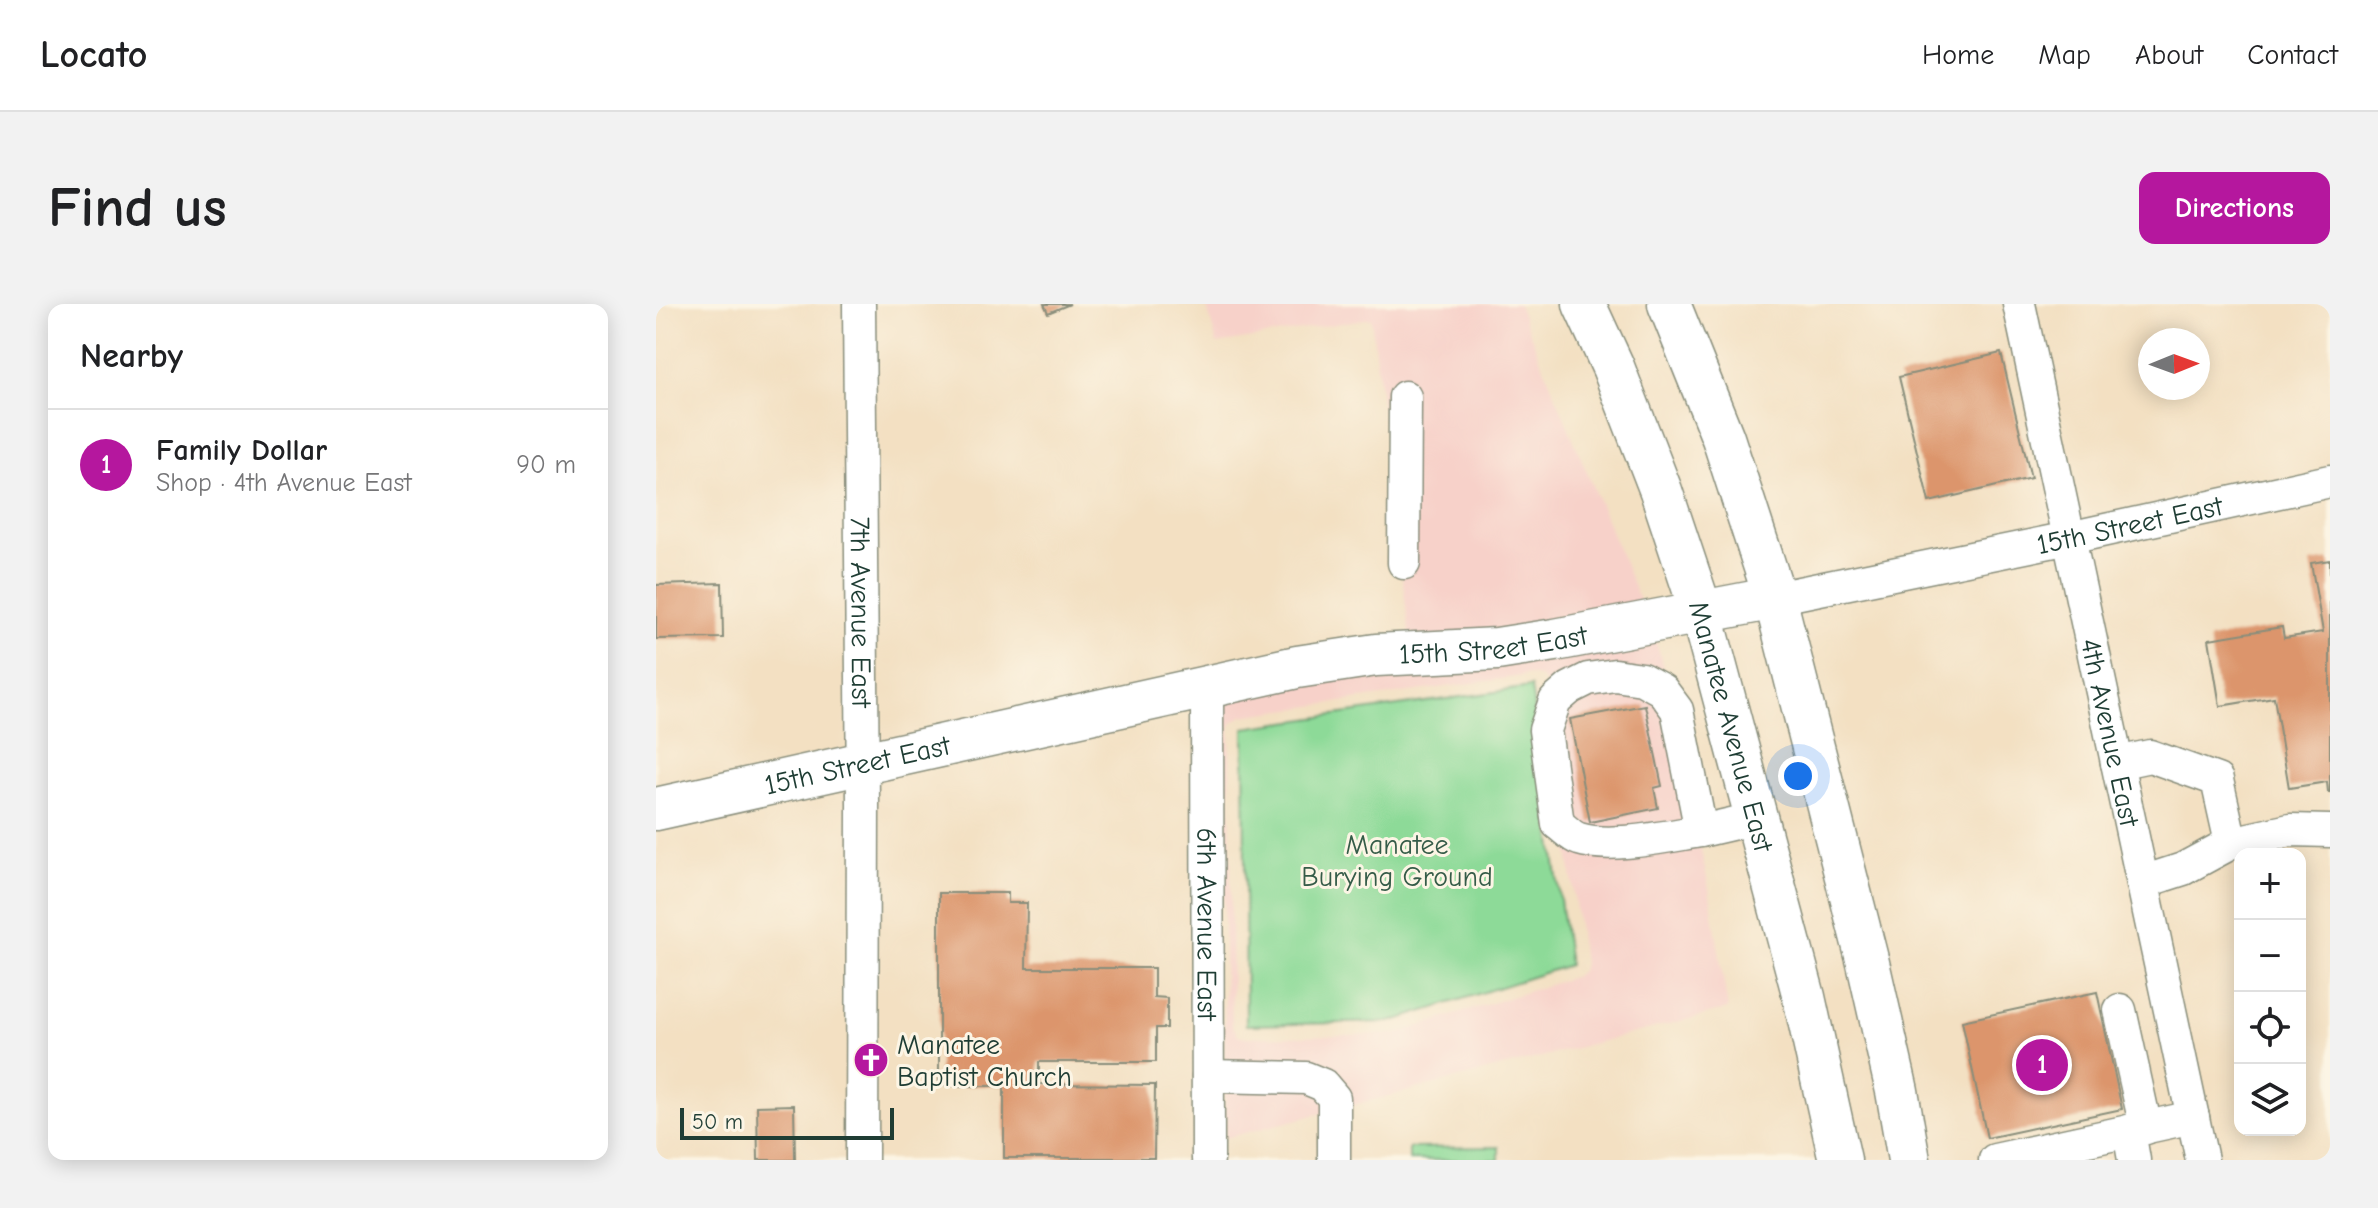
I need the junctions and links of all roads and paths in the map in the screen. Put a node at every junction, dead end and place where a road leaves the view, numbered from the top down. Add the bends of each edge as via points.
1 (859, 304) edge
2 (1584, 304) edge
3 (1669, 304) edge
4 (2019, 304) edge
5 (1405, 397) dead end
6 (2330, 481) edge
7 (2069, 538) junction
8 (1404, 563) dead end
9 (1775, 598) junction
10 (1701, 611) junction
11 (1207, 688) junction
12 (863, 763) junction
13 (2117, 763) junction
14 (656, 809) edge
15 (1757, 818) junction
16 (1701, 831) junction
17 (2330, 831) edge
18 (2231, 843) junction
19 (2143, 882) junction
20 (2120, 1010) dead end
21 (1208, 1076) junction
22 (2193, 1117) junction
23 (2136, 1140) edge
24 (862, 1160) edge
25 (1208, 1160) edge
26 (1334, 1160) edge
27 (1840, 1160) edge
28 (1909, 1160) edge
29 (1995, 1160) edge
30 (2202, 1160) edge

1 - 12 street, 7th Avenue East
2 - 10 main road, Manatee Avenue East via 1656,477
3 - 9 main road via 1723,438
4 - 7 street, 4th Avenue East
5 - 8 street
6 - 7 street, 15th Street East
7 - 9 street, 15th Street East
7 - 13 street, 4th Avenue East
9 - 10 main road, 15th Street East
9 - 28 main road via 1868,963
10 - 11 main road, 15th Street East via 1497,649 1346,659
10 - 15 main road, Manatee Avenue East
11 - 12 main road, 15th Street East
11 - 21 street, 6th Avenue East
12 - 14 main road, 15th Street East
12 - 24 street, 7th Avenue East
13 - 18 street via 2150,756 2217,780
13 - 19 street, 4th Avenue East
15 - 16 street
15 - 27 main road, Manatee Avenue East
16 - 16 street via 1677,710 1662,690 1642,679 1615,675 1588,679 1555,701 1545,730 1558,824 1577,839 1603,842
17 - 18 street via 2290,830
18 - 19 street via 2183,869
19 - 22 street, 4th Avenue East
20 - 23 street
21 - 25 street, 6th Avenue East
21 - 26 street via 1306,1078 1323,1085 1334,1098
22 - 23 street
22 - 30 street, 4th Avenue East
23 - 29 street

